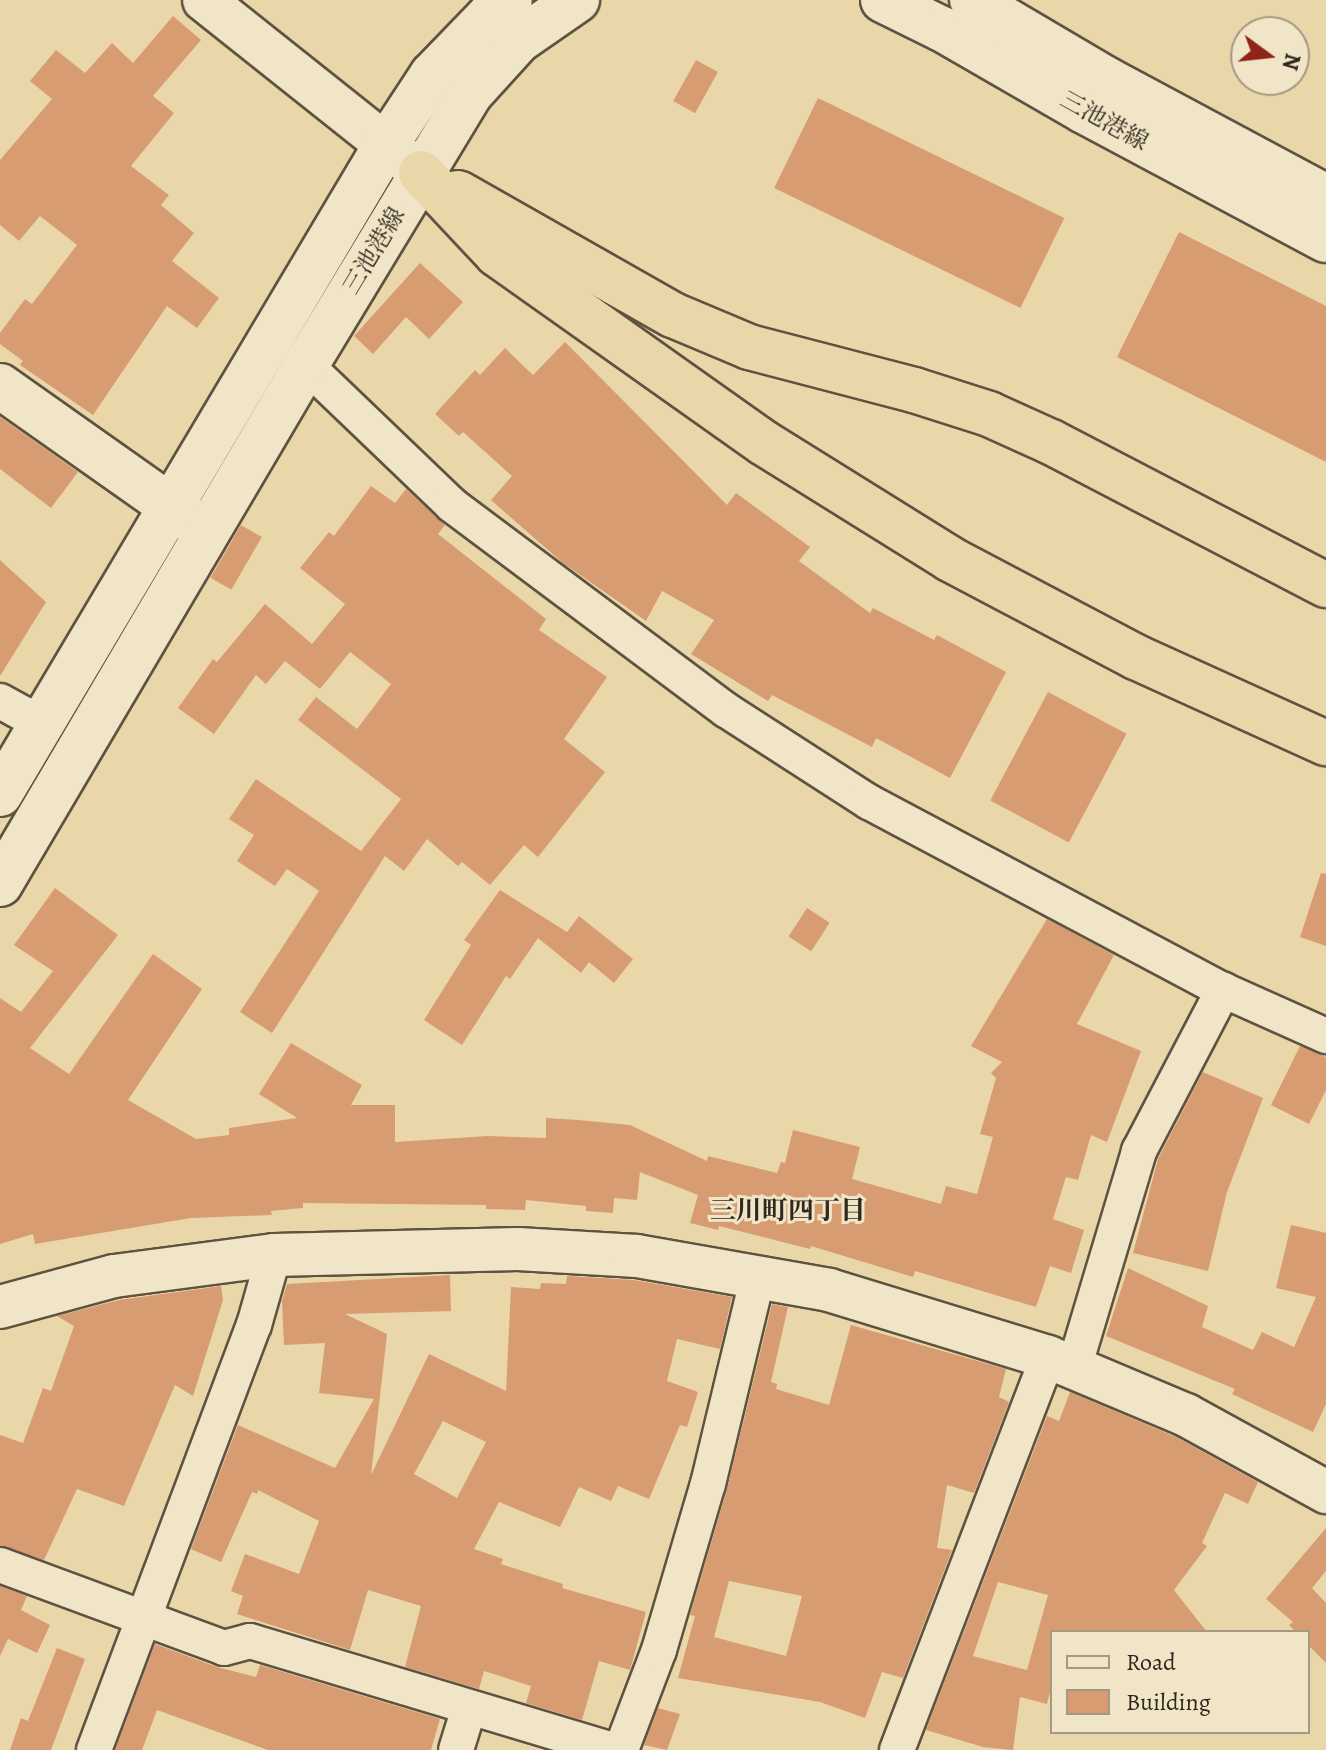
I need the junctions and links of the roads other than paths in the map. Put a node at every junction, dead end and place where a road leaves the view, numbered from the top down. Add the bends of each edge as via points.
1 (204, 0) edge
2 (510, 0) edge
3 (577, 0) edge
4 (883, 0) edge
5 (972, 0) edge
6 (386, 145) junction
7 (421, 173) junction
8 (1326, 197) edge
9 (1326, 240) edge
10 (306, 365) junction
11 (0, 386) edge
12 (171, 507) junction
13 (208, 532) junction
14 (1326, 585) edge
15 (0, 701) edge
16 (42, 724) junction
17 (1326, 743) edge
18 (0, 794) edge
19 (0, 884) edge
20 (1223, 990) junction
21 (1326, 1036) edge
22 (274, 1255) junction
23 (758, 1276) junction
24 (0, 1307) edge
25 (1061, 1362) junction
26 (1326, 1492) edge
27 (0, 1565) edge
28 (140, 1619) junction
29 (469, 1708) junction
30 (94, 1750) edge
31 (456, 1750) edge
32 (613, 1750) edge
33 (621, 1750) edge
34 (897, 1750) edge

1 - 6 street
2 - 6 main road, 三池港線 via 432,75
3 - 7 main road, 三池港線 via 518,41 470,94
4 - 9 main road, 三池港線
5 - 8 main road, 三池港線
6 - 7 street
6 - 12 main road, 三池港線
7 - 10 main road, 三池港線
7 - 14 highway via 673,315 749,347 989,414
7 - 17 highway via 497,254 764,443 976,573 1136,657
10 - 13 main road, 三池港線
10 - 20 street via 452,505 726,710 869,802
11 - 12 main road
12 - 13 main road
12 - 16 main road, 三池港線
13 - 19 main road, 三池港線
15 - 16 street
16 - 18 main road, 三池港線
20 - 21 street
20 - 25 street via 1139,1151
22 - 23 street via 518,1249 637,1256
22 - 24 street via 114,1276
22 - 28 street via 254,1325
23 - 25 street via 901,1309
23 - 33 street via 708,1484 659,1650
25 - 26 street via 1186,1415
25 - 34 street
27 - 28 street
28 - 29 street via 224,1648 250,1641
28 - 30 street
29 - 31 street
29 - 32 street

